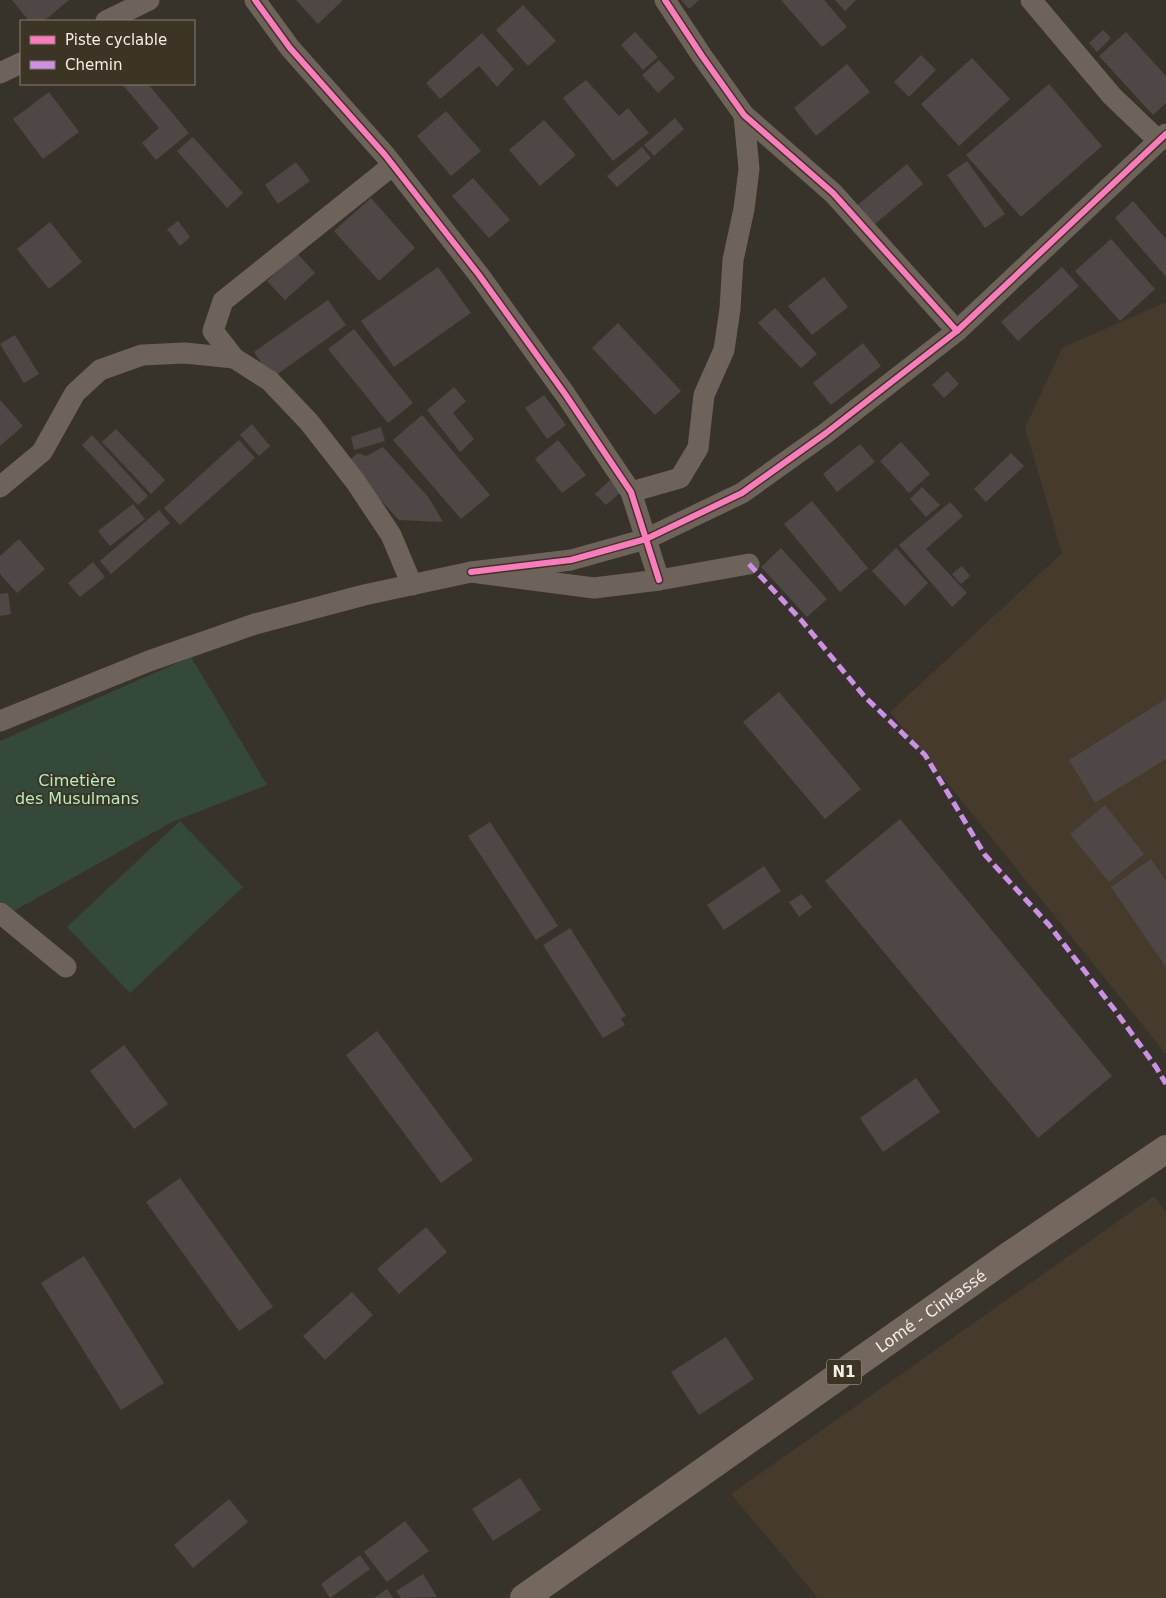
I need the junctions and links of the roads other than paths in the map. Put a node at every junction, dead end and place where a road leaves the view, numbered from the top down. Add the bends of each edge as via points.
1 (149, 0) edge
2 (255, 0) edge
3 (665, 0) edge
4 (1031, 0) edge
5 (108, 20) edge
6 (20, 63) edge
7 (0, 73) edge
8 (744, 114) junction
9 (1163, 137) edge
10 (393, 165) junction
11 (957, 331) junction
12 (234, 358) junction
13 (0, 487) edge
14 (631, 492) junction
15 (646, 539) junction
16 (749, 564) dead end
17 (471, 572) junction
18 (659, 580) junction
19 (412, 584) junction
20 (0, 721) edge
21 (0, 913) edge
22 (66, 967) dead end
23 (1166, 1149) edge
24 (524, 1598) edge

1 - 5 street
2 - 10 street via 290,48
3 - 8 street
4 - 9 street via 1112,96
6 - 7 street
8 - 11 street via 833,193
8 - 14 street via 749,168 744,209 733,260 724,350 704,395 698,448 680,478
9 - 11 street
10 - 12 street via 223,301 213,331
10 - 14 street via 566,394
11 - 15 street via 826,433 742,493
12 - 13 street via 185,353 142,355 100,370 75,393 42,452
12 - 19 street via 270,381 309,422 356,481 392,535
14 - 15 street
15 - 17 street via 571,560
15 - 18 street
16 - 18 street
17 - 18 street via 594,588
17 - 19 street
19 - 20 street via 255,624 149,661
21 - 22 street
23 - 24 highway, Lomé - Cinkassé / N1

